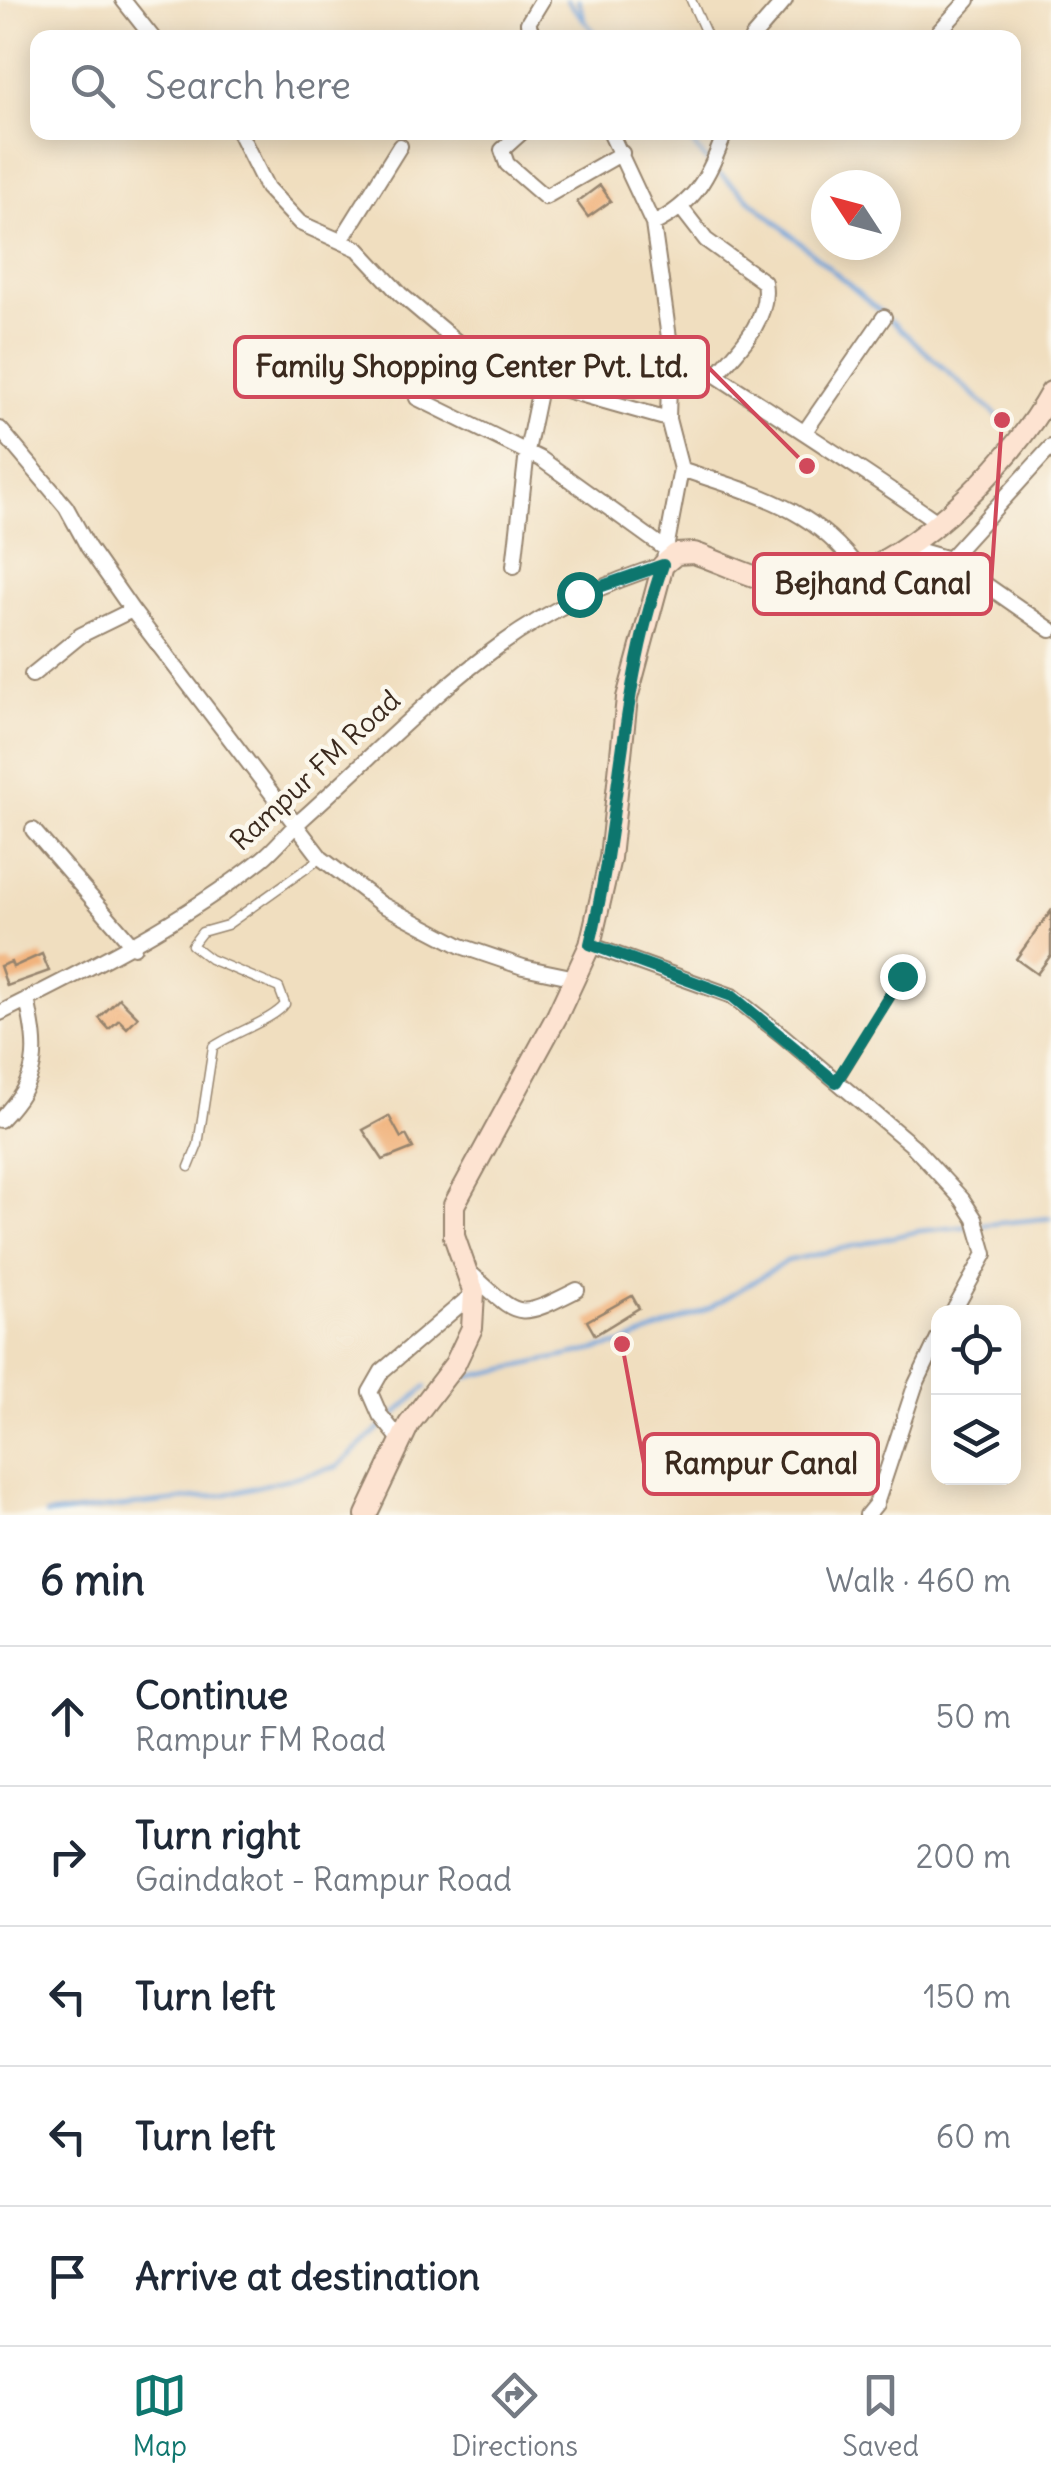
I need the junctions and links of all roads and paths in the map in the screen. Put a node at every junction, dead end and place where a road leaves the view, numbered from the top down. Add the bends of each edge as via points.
1 (123, 0) edge
2 (542, 0) edge
3 (691, 0) edge
4 (786, 0) edge
5 (968, 0) edge
6 (147, 30) edge
7 (531, 30) edge
8 (704, 30) edge
9 (759, 30) edge
10 (940, 30) edge
11 (243, 140) edge
12 (513, 140) edge
13 (614, 140) edge
14 (723, 140) edge
15 (400, 146) dead end
16 (622, 154) junction
17 (682, 209) junction
18 (653, 224) junction
19 (342, 238) junction
20 (884, 317) dead end
21 (670, 345) junction
22 (716, 375) junction
23 (541, 383) junction
24 (1051, 392) edge
25 (417, 398) dead end
26 (668, 418) junction
27 (0, 428) edge
28 (806, 430) junction
29 (1051, 448) edge
30 (527, 451) junction
31 (681, 469) junction
32 (936, 520) junction
33 (907, 547) junction
34 (665, 557) junction
35 (949, 559) junction
36 (514, 566) dead end
37 (860, 571) junction
38 (132, 610) junction
39 (1051, 630) edge
40 (32, 675) dead end
41 (298, 823) junction
42 (33, 830) dead end
43 (322, 858) junction
44 (590, 944) junction
45 (134, 947) junction
46 (902, 976) dead end
47 (576, 978) junction
48 (27, 1000) junction
49 (0, 1012) edge
50 (836, 1082) junction
51 (0, 1120) edge
52 (189, 1166) dead end
53 (466, 1269) junction
54 (577, 1290) dead end
55 (474, 1293) junction
56 (957, 1305) edge
57 (931, 1353) edge
58 (402, 1442) junction
59 (366, 1515) edge
60 (866, 1515) edge

1 - 6 street
2 - 7 street via 528,23
3 - 8 lane
4 - 9 street
5 - 10 street
11 - 19 street via 284,208 300,223
12 - 16 street via 502,150 507,164 546,198
13 - 16 street
14 - 17 street via 708,178
15 - 19 street
16 - 18 street
17 - 18 street
17 - 22 street via 706,240 764,282 768,301
18 - 21 street
19 - 23 street via 464,348
20 - 28 street
21 - 22 street
21 - 26 street
22 - 28 street
23 - 26 street
23 - 30 street
24 - 32 main road via 1019,444
25 - 30 street
26 - 31 street
27 - 38 street via 66,507
28 - 32 street
29 - 35 street
30 - 34 street
30 - 36 street
31 - 34 street
31 - 37 street via 807,516 838,540
32 - 33 main road
33 - 35 street
33 - 37 main road
34 - 37 main road via 694,553 800,586
34 - 41 street, Rampur FM Road via 579,594 512,633 423,704
34 - 44 main road via 627,698 610,858
35 - 39 street
38 - 40 street via 81,636
38 - 41 street
41 - 43 street
41 - 45 street, Rampur FM Road via 265,857
42 - 45 street
43 - 47 street via 381,904 462,946
43 - 52 lane via 227,925 202,932 192,945 279,988 285,1004 213,1047
44 - 47 main road
44 - 50 street via 732,996
45 - 48 street, Rampur FM Road
46 - 50 lane
47 - 53 main road via 459,1189 452,1220
48 - 49 street, Rampur FM Road
48 - 51 street via 38,1048 24,1094
50 - 56 street via 912,1145 975,1219 985,1254
53 - 54 street via 518,1313
53 - 55 main road
55 - 58 main road via 472,1328 455,1364
55 - 58 street via 396,1357 370,1392
57 - 60 street via 876,1504
58 - 59 main road

